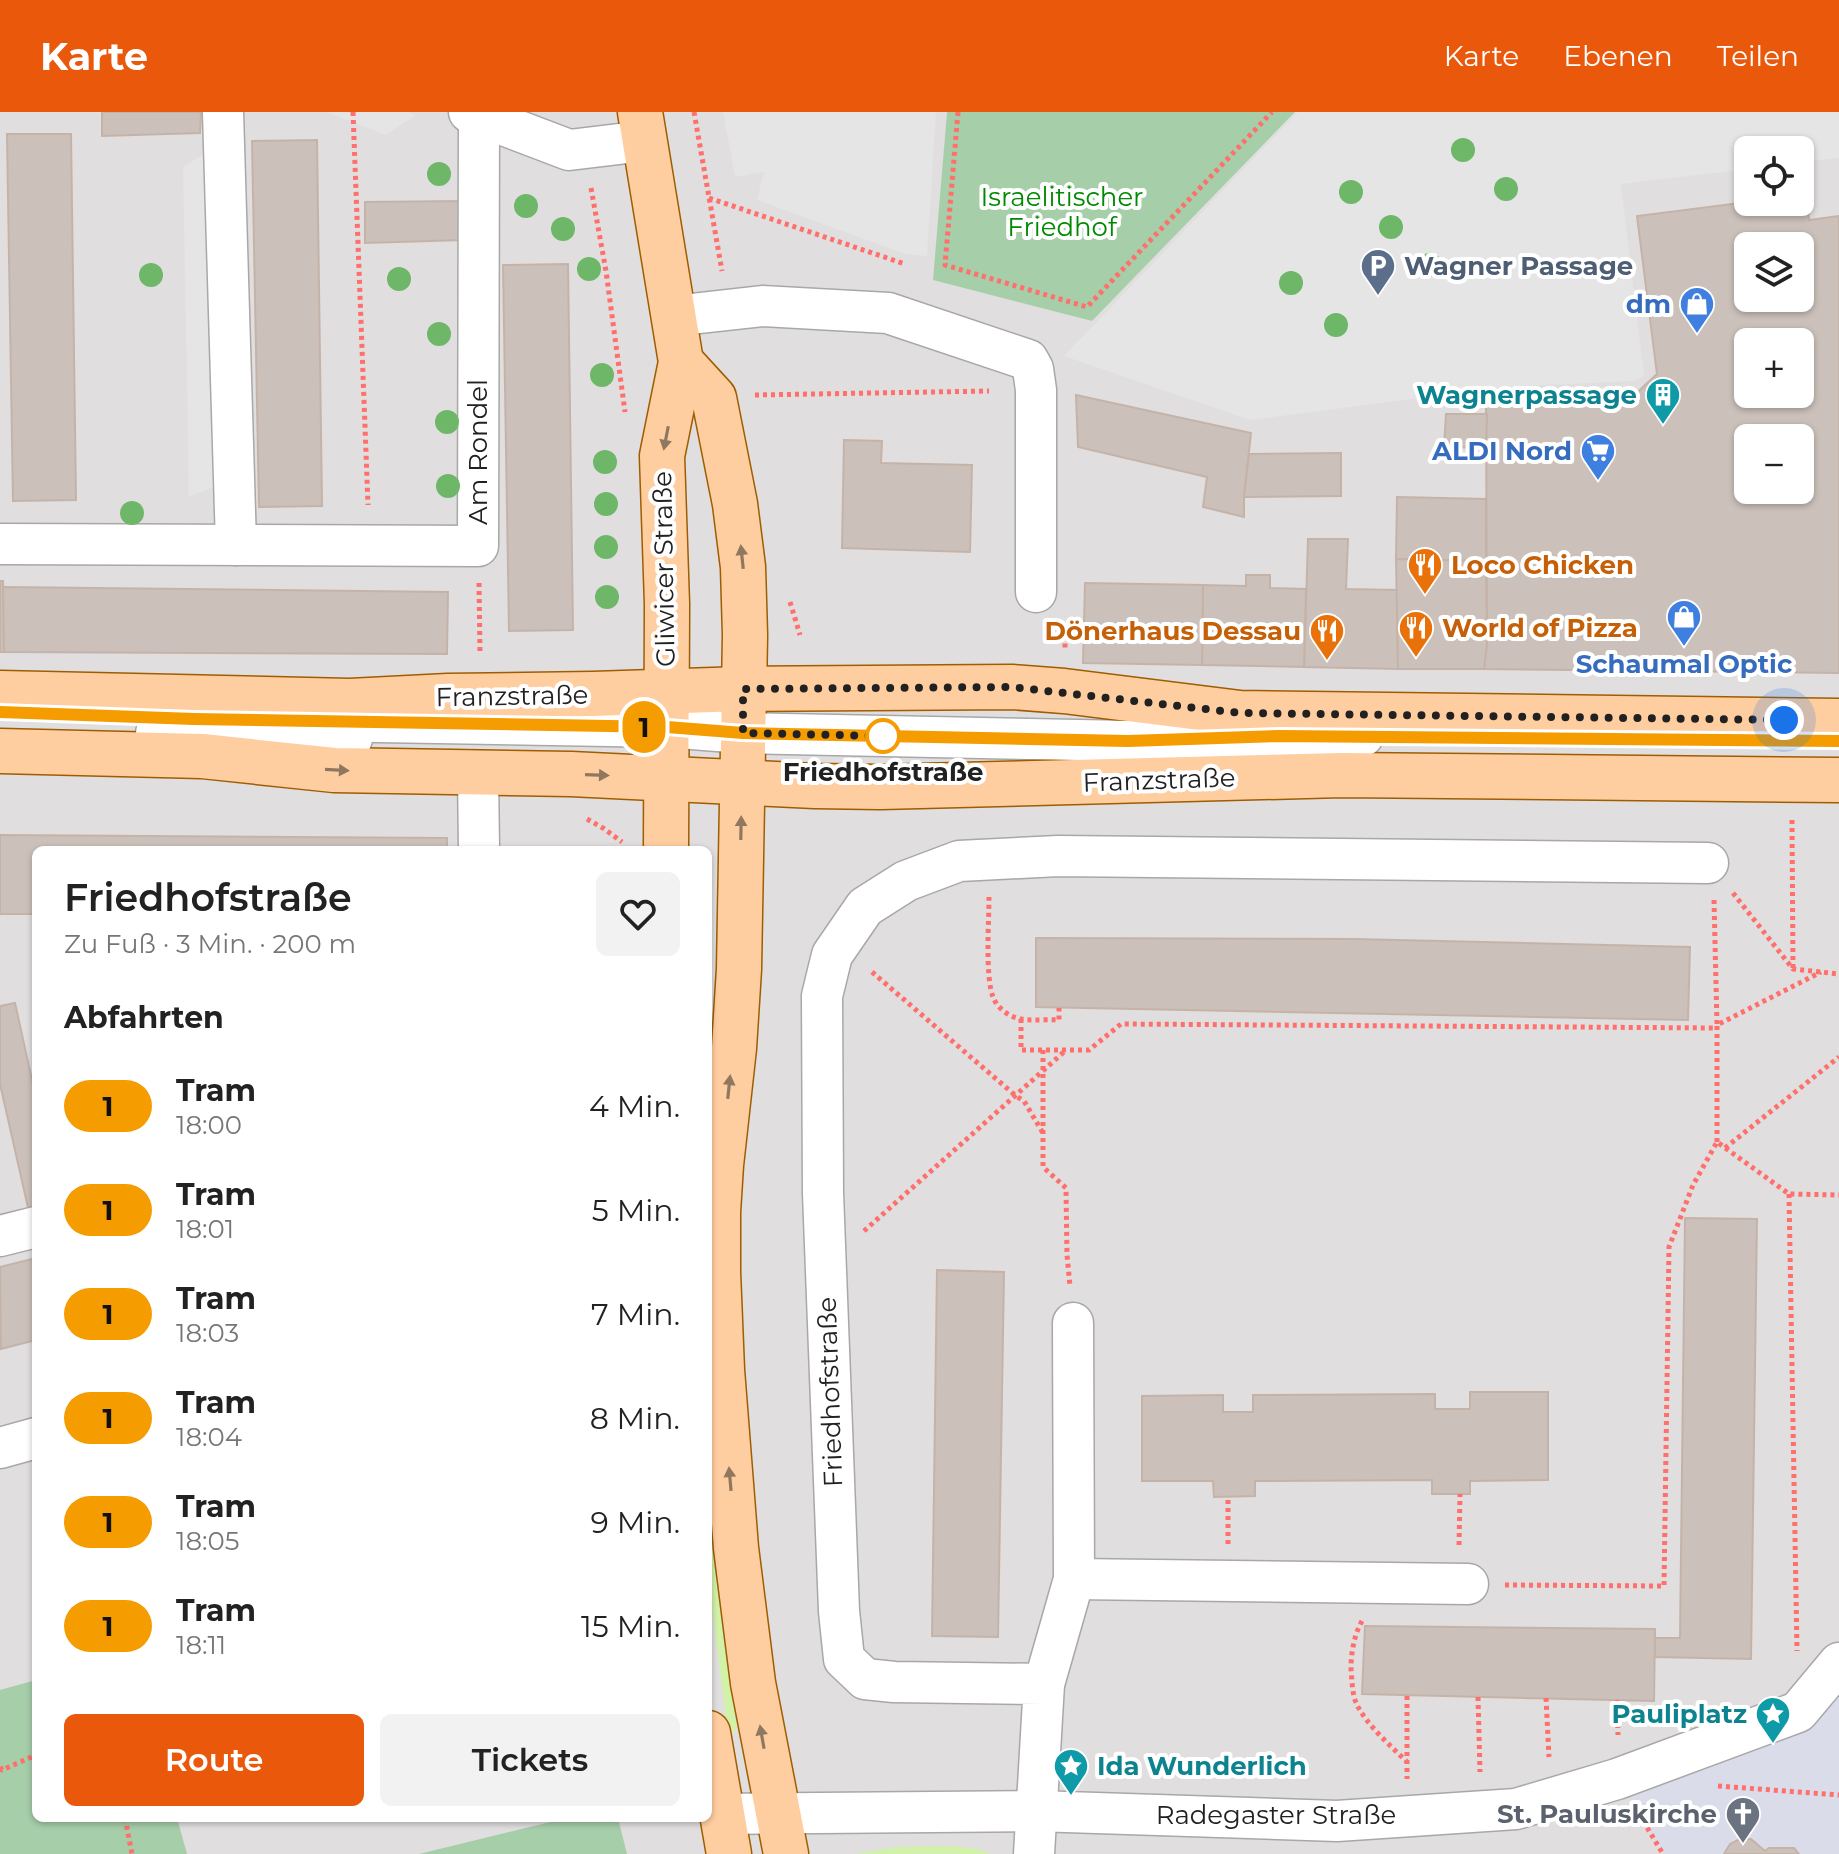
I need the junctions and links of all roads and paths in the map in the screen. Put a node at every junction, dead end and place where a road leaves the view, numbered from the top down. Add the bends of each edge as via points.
1 (223, 112) edge
2 (353, 112) edge
3 (694, 112) edge
4 (958, 112) edge
5 (1272, 112) edge
6 (474, 114) edge
7 (642, 127) edge
8 (584, 148) junction
9 (905, 264) dead end
10 (673, 316) junction
11 (681, 362) junction
12 (1036, 390) junction
13 (746, 395) dead end
14 (625, 415) dead end
15 (0, 544) edge
16 (236, 545) junction
17 (370, 546) junction
18 (478, 546) junction
19 (1036, 592) dead end
20 (480, 654) dead end
21 (743, 689) junction
22 (0, 693) edge
23 (0, 712) edge
24 (1839, 721) edge
25 (0, 729) edge
26 (667, 736) junction
27 (1839, 741) edge
28 (0, 751) edge
29 (743, 756) junction
30 (1839, 760) edge
31 (478, 774) junction
32 (1839, 780) edge
33 (1793, 839) dead end
34 (479, 846) edge
35 (666, 846) edge
36 (1708, 863) junction
37 (989, 896) dead end
38 (1793, 969) junction
39 (872, 972) dead end
40 (1821, 972) junction
41 (1839, 974) edge
42 (1059, 1008) dead end
43 (1021, 1019) junction
44 (1717, 1026) junction
45 (1043, 1050) junction
46 (1066, 1050) junction
47 (1839, 1057) edge
48 (1043, 1071) junction
49 (1016, 1096) junction
50 (1043, 1134) junction
51 (1717, 1142) junction
52 (1725, 1148) junction
53 (1789, 1194) junction
54 (1839, 1195) edge
55 (32, 1228) edge
56 (0, 1236) edge
57 (857, 1237) dead end
58 (1067, 1255) dead end
59 (713, 1272) edge
60 (1073, 1323) dead end
61 (32, 1439) edge
62 (0, 1448) edge
63 (1460, 1494) dead end
64 (1074, 1579) junction
65 (1385, 1584) junction
66 (1464, 1584) junction
67 (1839, 1663) edge
68 (1044, 1684) junction
69 (1407, 1696) dead end
70 (1478, 1697) dead end
71 (1546, 1698) dead end
72 (1617, 1700) dead end
73 (1798, 1712) junction
74 (1618, 1748) dead end
75 (32, 1757) edge
76 (712, 1757) edge
77 (1407, 1762) junction
78 (1549, 1766) dead end
79 (1, 1769) edge
80 (0, 1778) edge
81 (1480, 1781) dead end
82 (1712, 1786) dead end
83 (1407, 1789) dead end
84 (1839, 1795) edge
85 (1035, 1811) junction
86 (126, 1822) edge
87 (725, 1834) edge
88 (781, 1834) edge
89 (132, 1854) edge
90 (1034, 1854) edge

1 - 16 street
2 - 17 path
3 - 9 path via 709,198
4 - 5 path via 945,265 1087,307
6 - 8 street, Am Rondel via 569,150
6 - 18 street, Am Rondel
7 - 8 street, Am Rondel
7 - 10 main road, Gliwicer Straße
8 - 14 path
10 - 11 main road, Gliwicer Straße
10 - 12 street via 762,306 888,313 1028,360
21 -> 11 main road via 743,567 733,489 714,398
11 -> 26 main road, Gliwicer Straße via 662,456
12 - 13 path
12 - 19 street
15 - 16 street, Am Rondel
16 - 17 street, Am Rondel
17 - 18 street, Am Rondel
18 - 20 path
21 - 24 main road, Franzstraße via 1012,687 1240,713
21 - 26 main road, Franzstraße
21 - 29 main road
22 - 26 main road, Franzstraße via 350,701 448,696
23 - 26 street
25 - 26 street
26 - 29 main road, Franzstraße
31 -> 26 main road, Franzstraße
26 - 35 main road
27 - 29 street via 1293,736
28 -> 31 main road, Franzstraße via 202,756 334,770
29 - 30 street via 1129,759 1306,753
29 - 32 main road, Franzstraße via 815,786 1342,775
59 -> 29 main road via 739,969
31 - 34 street
33 - 38 path
36 - 38 path
36 - 44 path
36 - 68 street, Friedhofstraße via 1058,856 959,861 906,881 865,907 832,955 822,996 825,1269 844,1659 865,1679
37 - 43 path via 992,996 999,1008
38 - 40 path
39 - 49 path
40 - 41 path
40 - 44 path
42 - 43 path via 1059,1020
43 - 45 path via 1021,1050
44 - 46 path via 1121,1024 1089,1050
44 - 51 path
45 - 46 path
45 - 48 path
46 - 48 path
47 - 52 path
48 - 49 path
48 - 50 path
49 - 50 path
49 - 57 path
50 - 58 path via 1043,1167 1066,1188
51 - 52 path
51 - 66 path via 1669,1247 1664,1586
52 - 53 path
53 - 54 path
53 - 73 path
55 - 56 street
88 -> 59 main road via 753,1683 736,1548
60 - 64 street
61 - 62 street
63 - 66 path
64 - 65 street
64 - 68 street
65 - 66 street
65 - 77 path via 1357,1630 1352,1688 1370,1724
67 - 73 street, Radegaster Straße
68 - 85 street
69 - 77 path
70 - 81 path
71 - 78 path
72 - 74 path
73 - 85 street, Radegaster Straße via 1617,1779 1516,1809 1337,1821
75 - 79 path
76 - 87 main road
77 - 83 path
79 - 80 path
82 - 84 path
85 - 88 street, Radegaster Straße
85 - 90 street
86 - 89 path
87 - 88 street, Radegaster Straße

